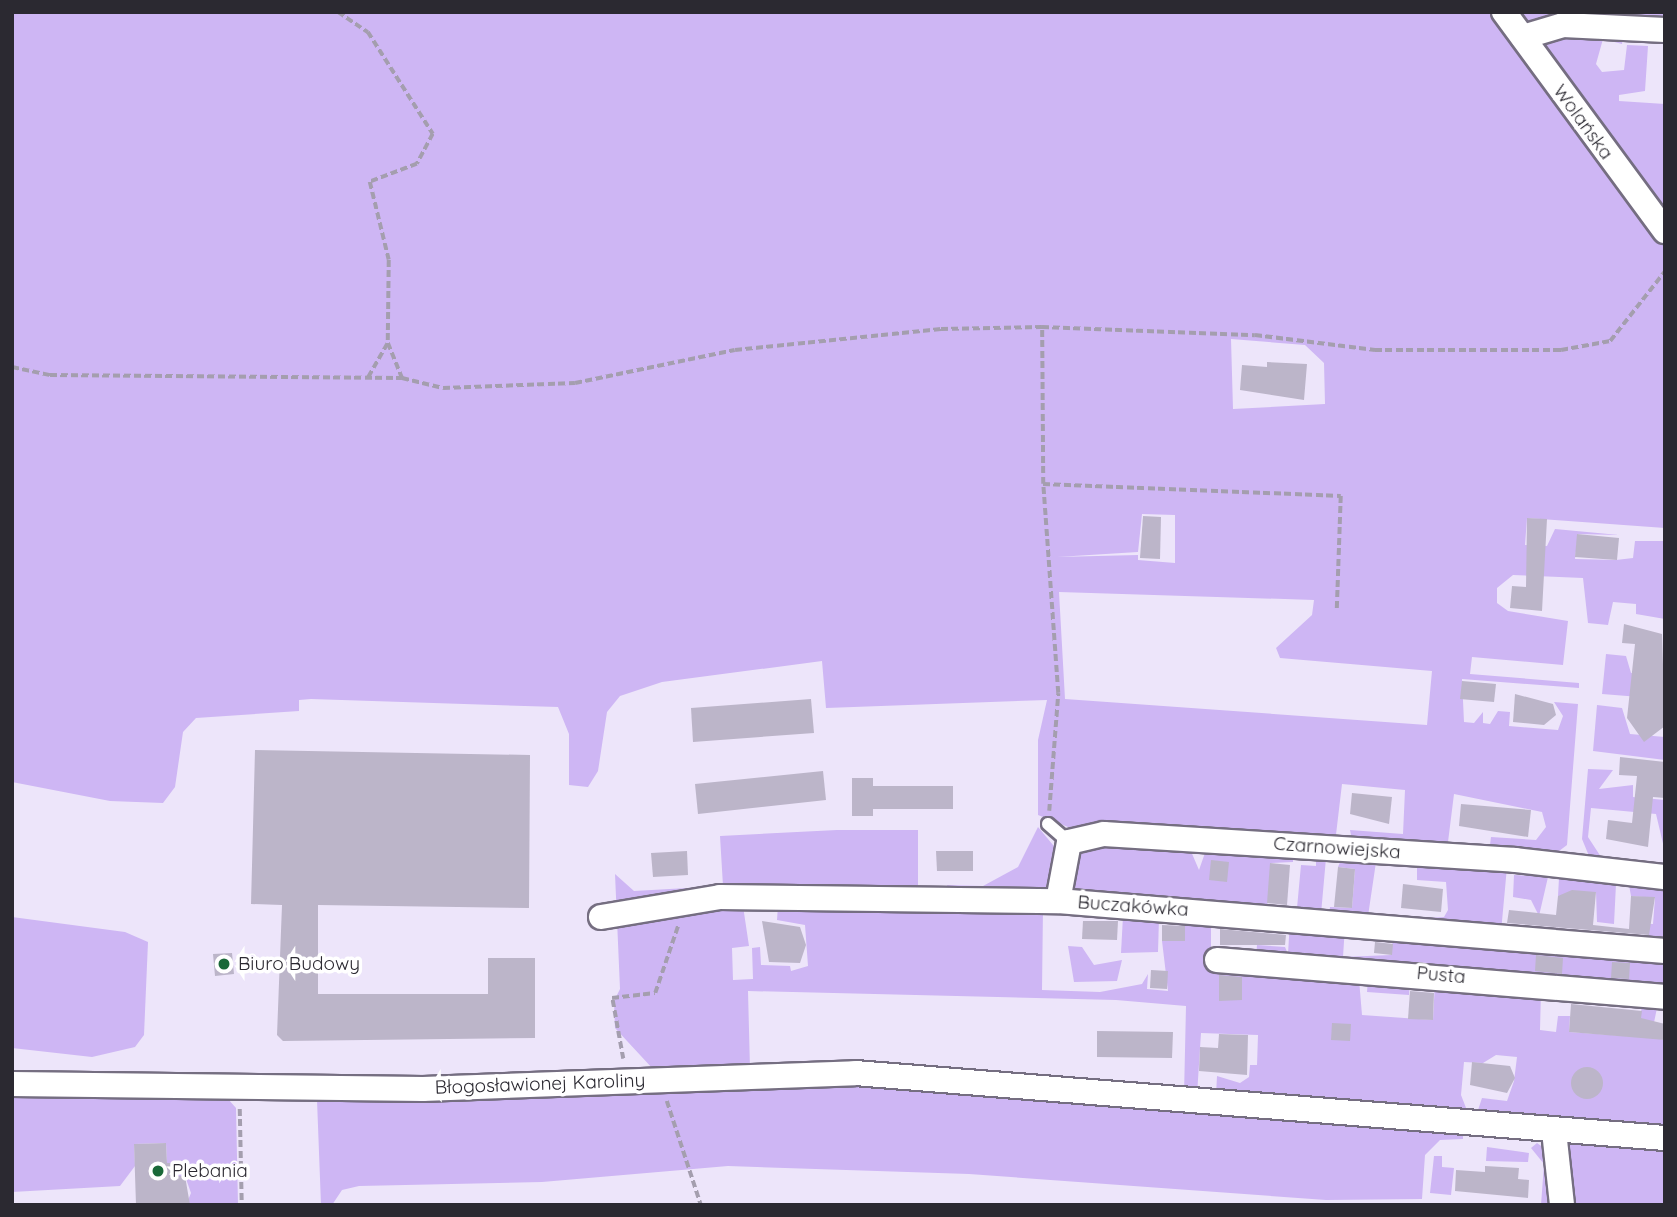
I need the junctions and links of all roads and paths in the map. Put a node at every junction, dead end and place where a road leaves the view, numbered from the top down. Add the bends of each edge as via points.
1 (338, 12) edge
2 (1504, 12) edge
3 (1665, 30) edge
4 (1523, 37) junction
5 (1665, 231) edge
6 (1665, 271) edge
7 (1042, 327) junction
8 (388, 344) junction
9 (12, 367) edge
10 (368, 377) junction
11 (402, 378) junction
12 (1043, 484) junction
13 (1337, 611) dead end
14 (1048, 824) joint
15 (1069, 842) junction
16 (1665, 877) edge
17 (688, 901) junction
18 (1058, 901) junction
19 (601, 917) dead end
20 (1665, 951) edge
21 (1217, 960) dead end
22 (1665, 998) edge
23 (661, 1079) junction
24 (630, 1081) junction
25 (12, 1084) edge
26 (240, 1088) junction
27 (1554, 1131) junction
28 (1665, 1138) edge
29 (242, 1205) edge
30 (701, 1205) edge
31 (1562, 1205) edge

1 - 8 path via 369,32 433,134 417,164 370,182 389,260
2 - 4 street, Wolańska
3 - 4 street via 1563,25
4 - 5 street, Wolańska
6 - 7 path via 1610,341 1560,350 1375,350 1255,335
7 - 11 path via 941,329 735,350 575,383 443,388
7 - 12 path
8 - 10 path
8 - 11 path
9 - 10 path via 50,375
10 - 11 path
12 - 13 path via 1341,496
12 - 14 path via 1058,693
14 - 15 lane
15 - 16 street, Czarnowiejska via 1104,834 1177,837
15 - 18 street
17 - 18 street, Buczakówka via 762,896
17 - 19 street, Buczakówka
17 - 24 path via 654,993 611,998 612,1028
18 - 20 street, Buczakówka
21 - 22 street, Pusta
23 - 24 street, Błogosławionej Karoliny
23 - 27 street, Błogosławionej Karoliny via 855,1073 1348,1107
23 - 30 path
24 - 26 street, Błogosławionej Karoliny
25 - 26 street, Błogosławionej Karoliny
26 - 29 path
27 - 28 street, Błogosławionej Karoliny
27 - 31 street

